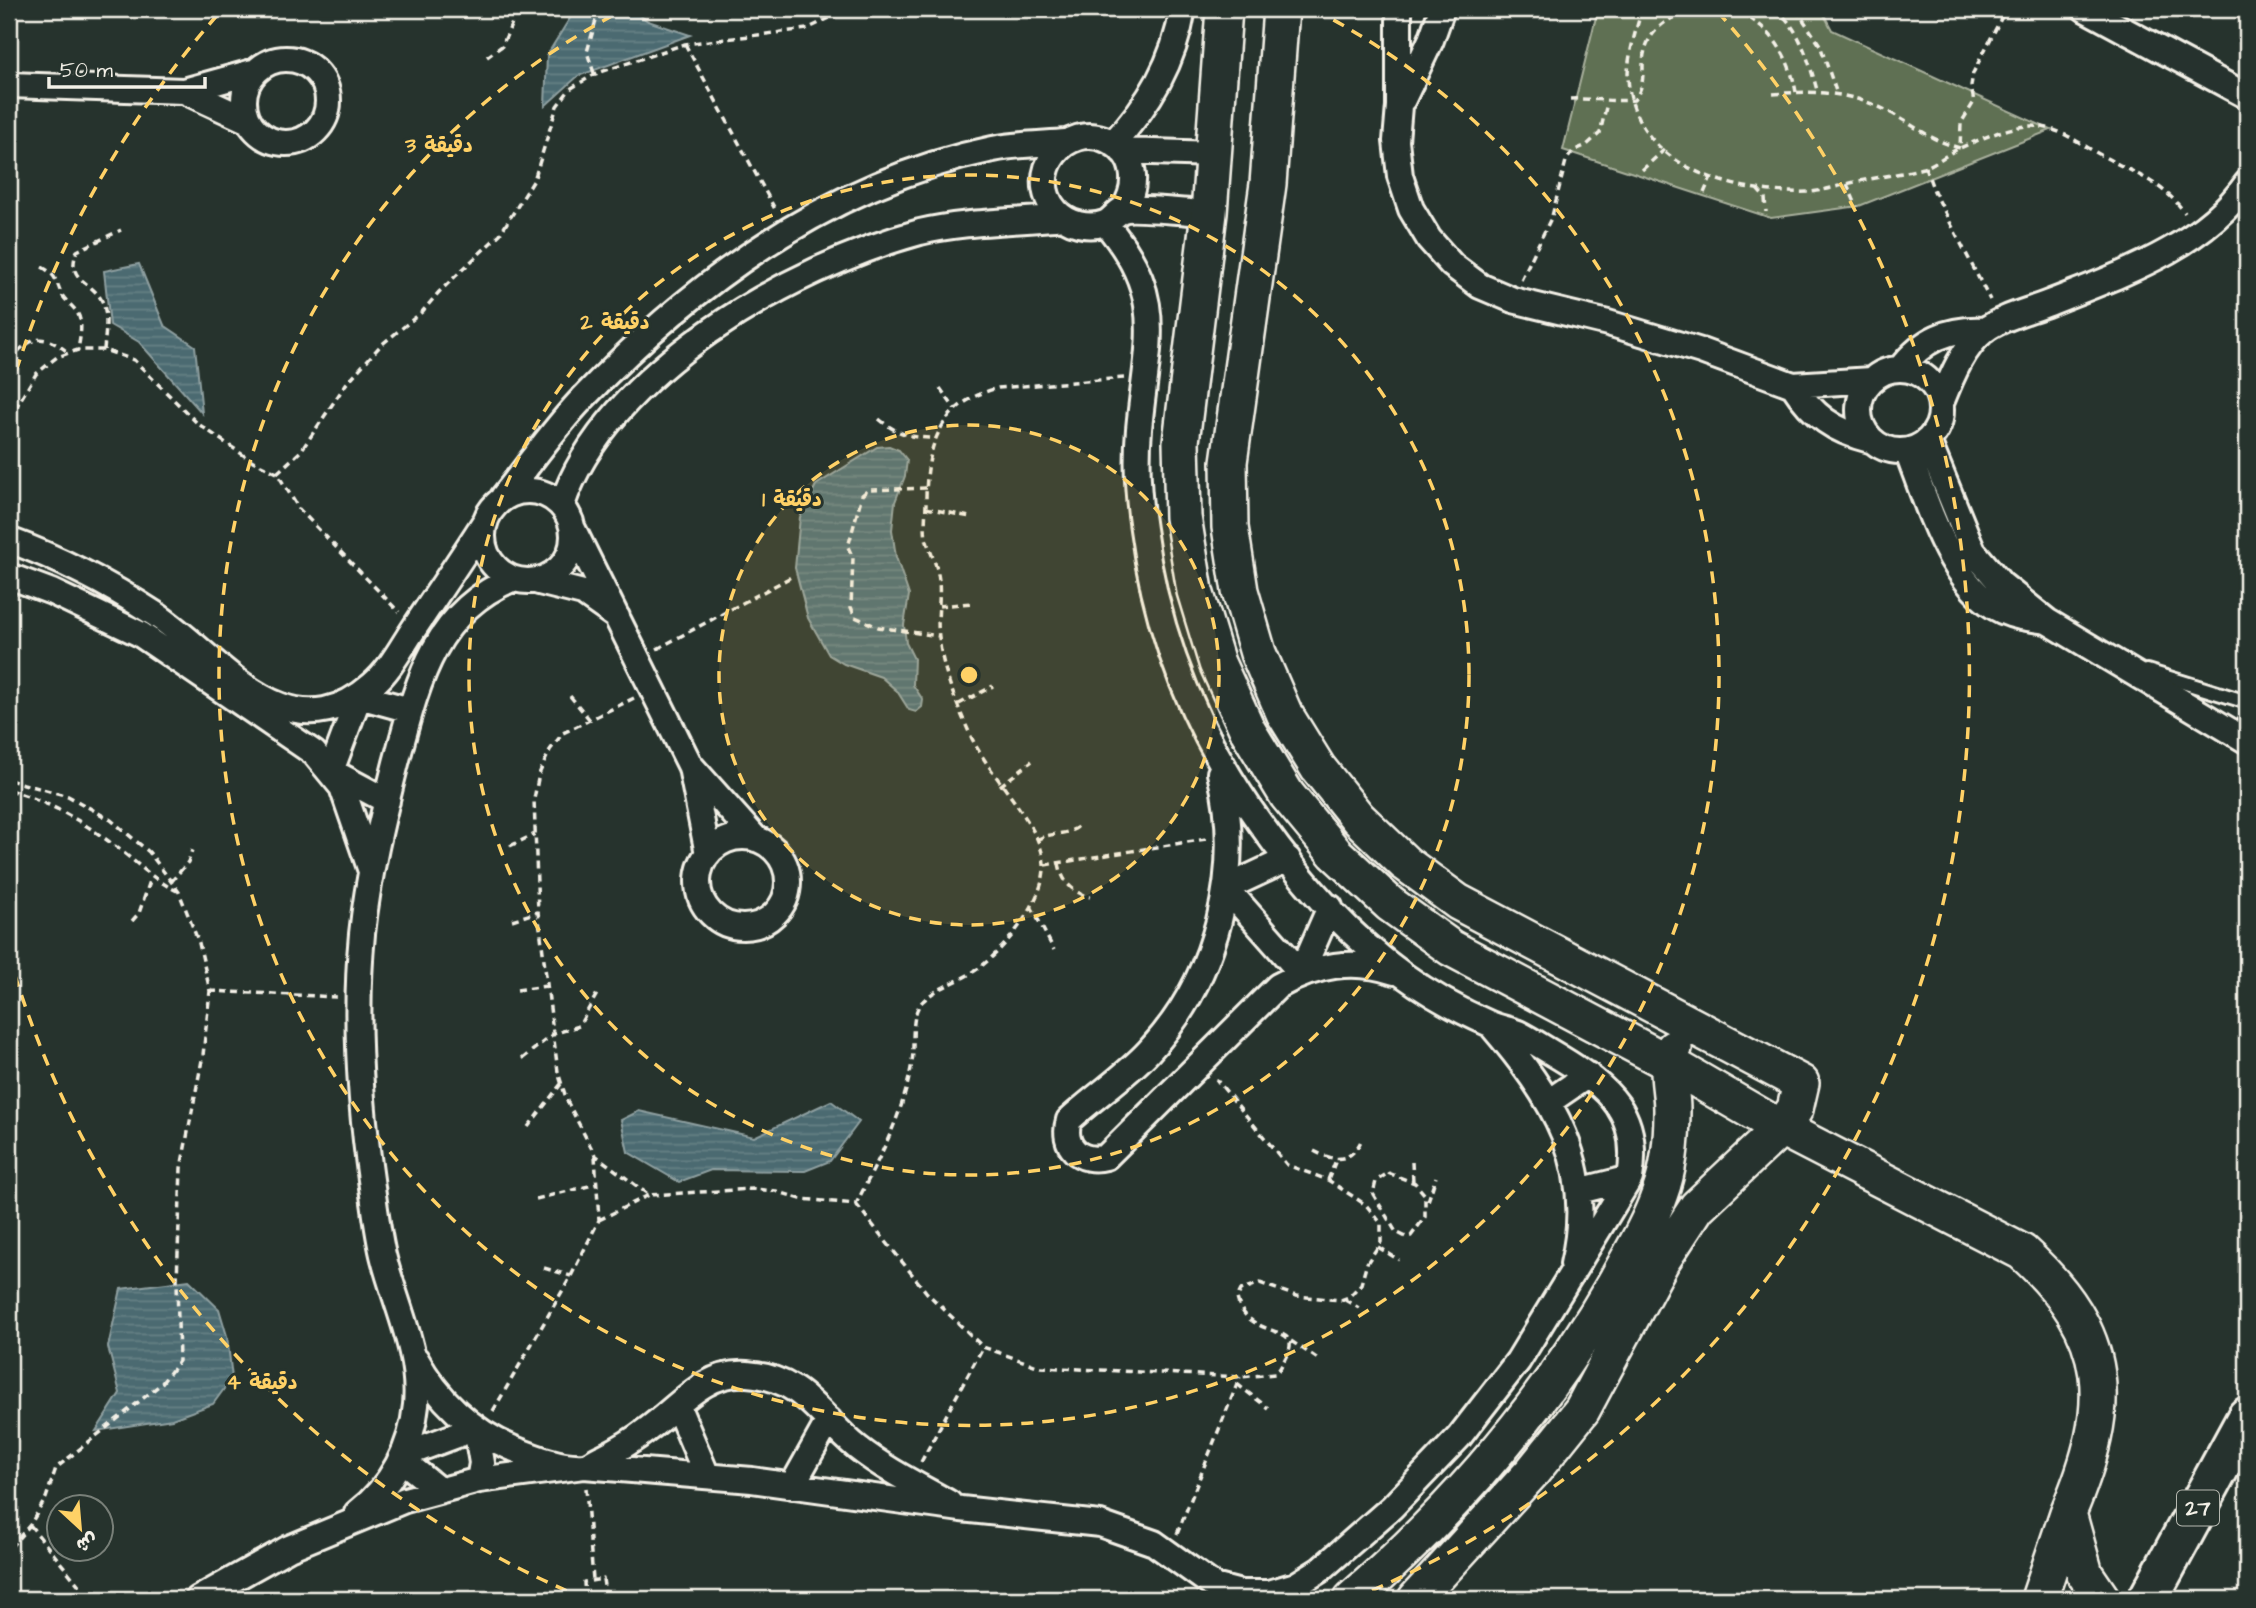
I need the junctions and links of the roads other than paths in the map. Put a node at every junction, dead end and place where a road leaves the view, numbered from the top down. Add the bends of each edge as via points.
1 (1183, 9) edge
2 (1224, 9) edge
3 (1281, 9) edge
4 (1399, 9) edge
5 (1442, 9) edge
6 (2085, 9) edge
7 (256, 71) junction
8 (9, 85) edge
9 (184, 91) junction
10 (2247, 96) edge
11 (1399, 106) junction
12 (249, 121) junction
13 (1066, 142) junction
14 (1118, 147) junction
15 (1214, 154) junction
16 (2247, 183) edge
17 (1209, 214) junction
18 (1114, 216) junction
19 (1063, 217) junction
20 (1994, 326) junction
21 (1900, 369) junction
22 (1871, 380) junction
23 (1793, 385) junction
24 (1941, 403) junction
25 (1870, 440) junction
26 (1917, 446) junction
27 (503, 497) junction
28 (562, 505) junction
29 (484, 523) junction
30 (573, 530) junction
31 (9, 540) edge
32 (9, 576) edge
33 (512, 579) junction
34 (539, 582) junction
35 (620, 620) junction
36 (195, 657) junction
37 (2114, 661) junction
38 (359, 696) junction
39 (2247, 702) edge
40 (410, 710) junction
41 (2247, 741) edge
42 (1213, 749) junction
43 (691, 767) junction
44 (331, 771) junction
45 (387, 801) junction
46 (756, 839) junction
47 (708, 854) junction
48 (1288, 859) junction
49 (371, 872) junction
50 (1226, 888) junction
51 (1330, 908) junction
52 (1301, 973) junction
53 (1401, 973) junction
54 (1491, 1024) junction
55 (1695, 1024) junction
56 (1667, 1062) junction
57 (1588, 1074) junction
58 (1549, 1101) junction
59 (1781, 1128) junction
60 (1630, 1178) junction
61 (1579, 1191) junction
62 (1569, 1279) junction
63 (411, 1350) junction
64 (677, 1405) junction
65 (2247, 1417) edge
66 (829, 1420) junction
67 (479, 1430) junction
68 (403, 1455) junction
69 (584, 1466) junction
70 (707, 1476) junction
71 (479, 1480) junction
72 (792, 1486) junction
73 (439, 1490) junction
74 (961, 1510) junction
75 (2068, 1513) junction
76 (343, 1524) junction
77 (198, 1599) edge
78 (1352, 1599) edge
79 (1416, 1599) edge
80 (2039, 1599) edge
81 (2102, 1599) edge
82 (2148, 1599) edge

1 - 14 street via 1162,78
2 - 15 main road
3 - 55 main road via 1268,184 1229,462 1230,527 1258,653 1284,713 1318,768 1359,818 1405,863 1458,902
4 - 11 street
5 - 11 street
6 - 10 street
7 - 9 street
7 - 12 street via 244,94
7 - 12 street via 279,59 306,63 324,81 328,107 316,131 293,143 267,139
8 - 9 street
9 - 12 street
11 - 23 street via 1397,152 1411,209 1452,265 1480,286 1513,300 1701,351
13 - 14 street via 1095,136
13 - 19 street via 1051,158 1044,179 1048,201
13 - 27 street via 996,148 927,167 786,229 708,283 582,399
14 - 15 street
14 - 18 street via 1134,180 1133,191
15 - 17 main road
16 - 20 street via 2232,205 2199,231 2135,268
17 - 18 street
17 - 56 main road via 1181,442 1183,517 1199,603 1217,663 1248,732 1287,795 1335,853 1390,904 1451,948
18 - 19 street via 1083,225
18 - 42 street via 1144,287 1151,337 1138,434 1150,573 1174,664
19 - 28 street via 924,231 833,262 748,306 636,394 581,458
20 - 21 street via 1946,332 1912,353
20 - 24 street via 1959,364
21 - 22 street
21 - 24 street via 1912,370 1931,383
22 - 23 street
22 - 25 street via 1858,410
23 - 25 street via 1824,422
24 - 26 street via 1939,424
25 - 26 street via 1881,448
26 - 37 street via 1942,539 1976,576 1986,601 2009,614 2047,621
27 - 28 street via 538,492
27 - 29 street
28 - 30 street
29 - 33 street via 482,537 491,562
29 - 38 street via 388,667
30 - 34 street via 573,543 562,567
30 - 35 street
31 - 36 street via 114,588
32 - 36 street
33 - 34 street
33 - 40 street via 473,600 443,633
34 - 35 street via 583,593
35 - 43 street
36 - 38 street via 271,704 293,710 316,711
36 - 44 street via 314,752
37 - 39 lane
37 - 41 street
38 - 40 street
38 - 44 street
40 - 45 street
42 - 48 street
42 - 50 street via 1229,836
43 - 46 street
43 - 47 street
44 - 45 street
44 - 49 street via 350,804
45 - 49 street
46 - 47 street via 738,838
46 - 47 street via 779,855 789,882 780,909 757,925 728,925 706,908 698,880
48 - 50 street
48 - 51 street
49 - 63 street via 359,998 364,1126 383,1254
50 - 52 street
50 - 52 street via 1211,946 1175,1018 1122,1078 1069,1120 1069,1144 1081,1157 1106,1157 1259,1002
51 - 52 street
51 - 53 street
52 - 53 street via 1351,963
53 - 54 street
54 - 57 street via 1517,1032
54 - 58 street
55 - 56 main road via 1679,1039
55 - 59 main road via 1801,1083 1795,1109
56 - 59 main road
56 - 78 main road via 1672,1108 1661,1192 1594,1320 1495,1455 1386,1570
57 - 58 street
57 - 60 street via 1617,1102 1626,1119 1633,1159
58 - 61 street via 1569,1144
59 - 75 main road via 2022,1252 2052,1279 2081,1324 2099,1387 2098,1427
59 - 79 main road via 1697,1207 1661,1262 1582,1410
60 - 61 street
60 - 62 street
61 - 62 street via 1580,1221
62 - 74 street via 1518,1361 1459,1437 1392,1507 1296,1585 1269,1593 1241,1593 1214,1586 1154,1543 1128,1532 1100,1524
63 - 67 street via 439,1393
63 - 68 street via 416,1403
64 - 66 street via 696,1388 744,1374 792,1386
64 - 69 street via 620,1448
64 - 70 street
65 - 82 main road, 27
66 - 72 street
66 - 74 street via 858,1448
67 - 68 street
67 - 69 street via 531,1455
67 - 71 street
68 - 73 street
68 - 76 street via 378,1494
69 - 70 street
69 - 71 street
70 - 72 street
71 - 73 street
72 - 74 street
73 - 76 street
75 - 80 main road
75 - 81 main road via 2085,1574
76 - 77 street via 279,1553

